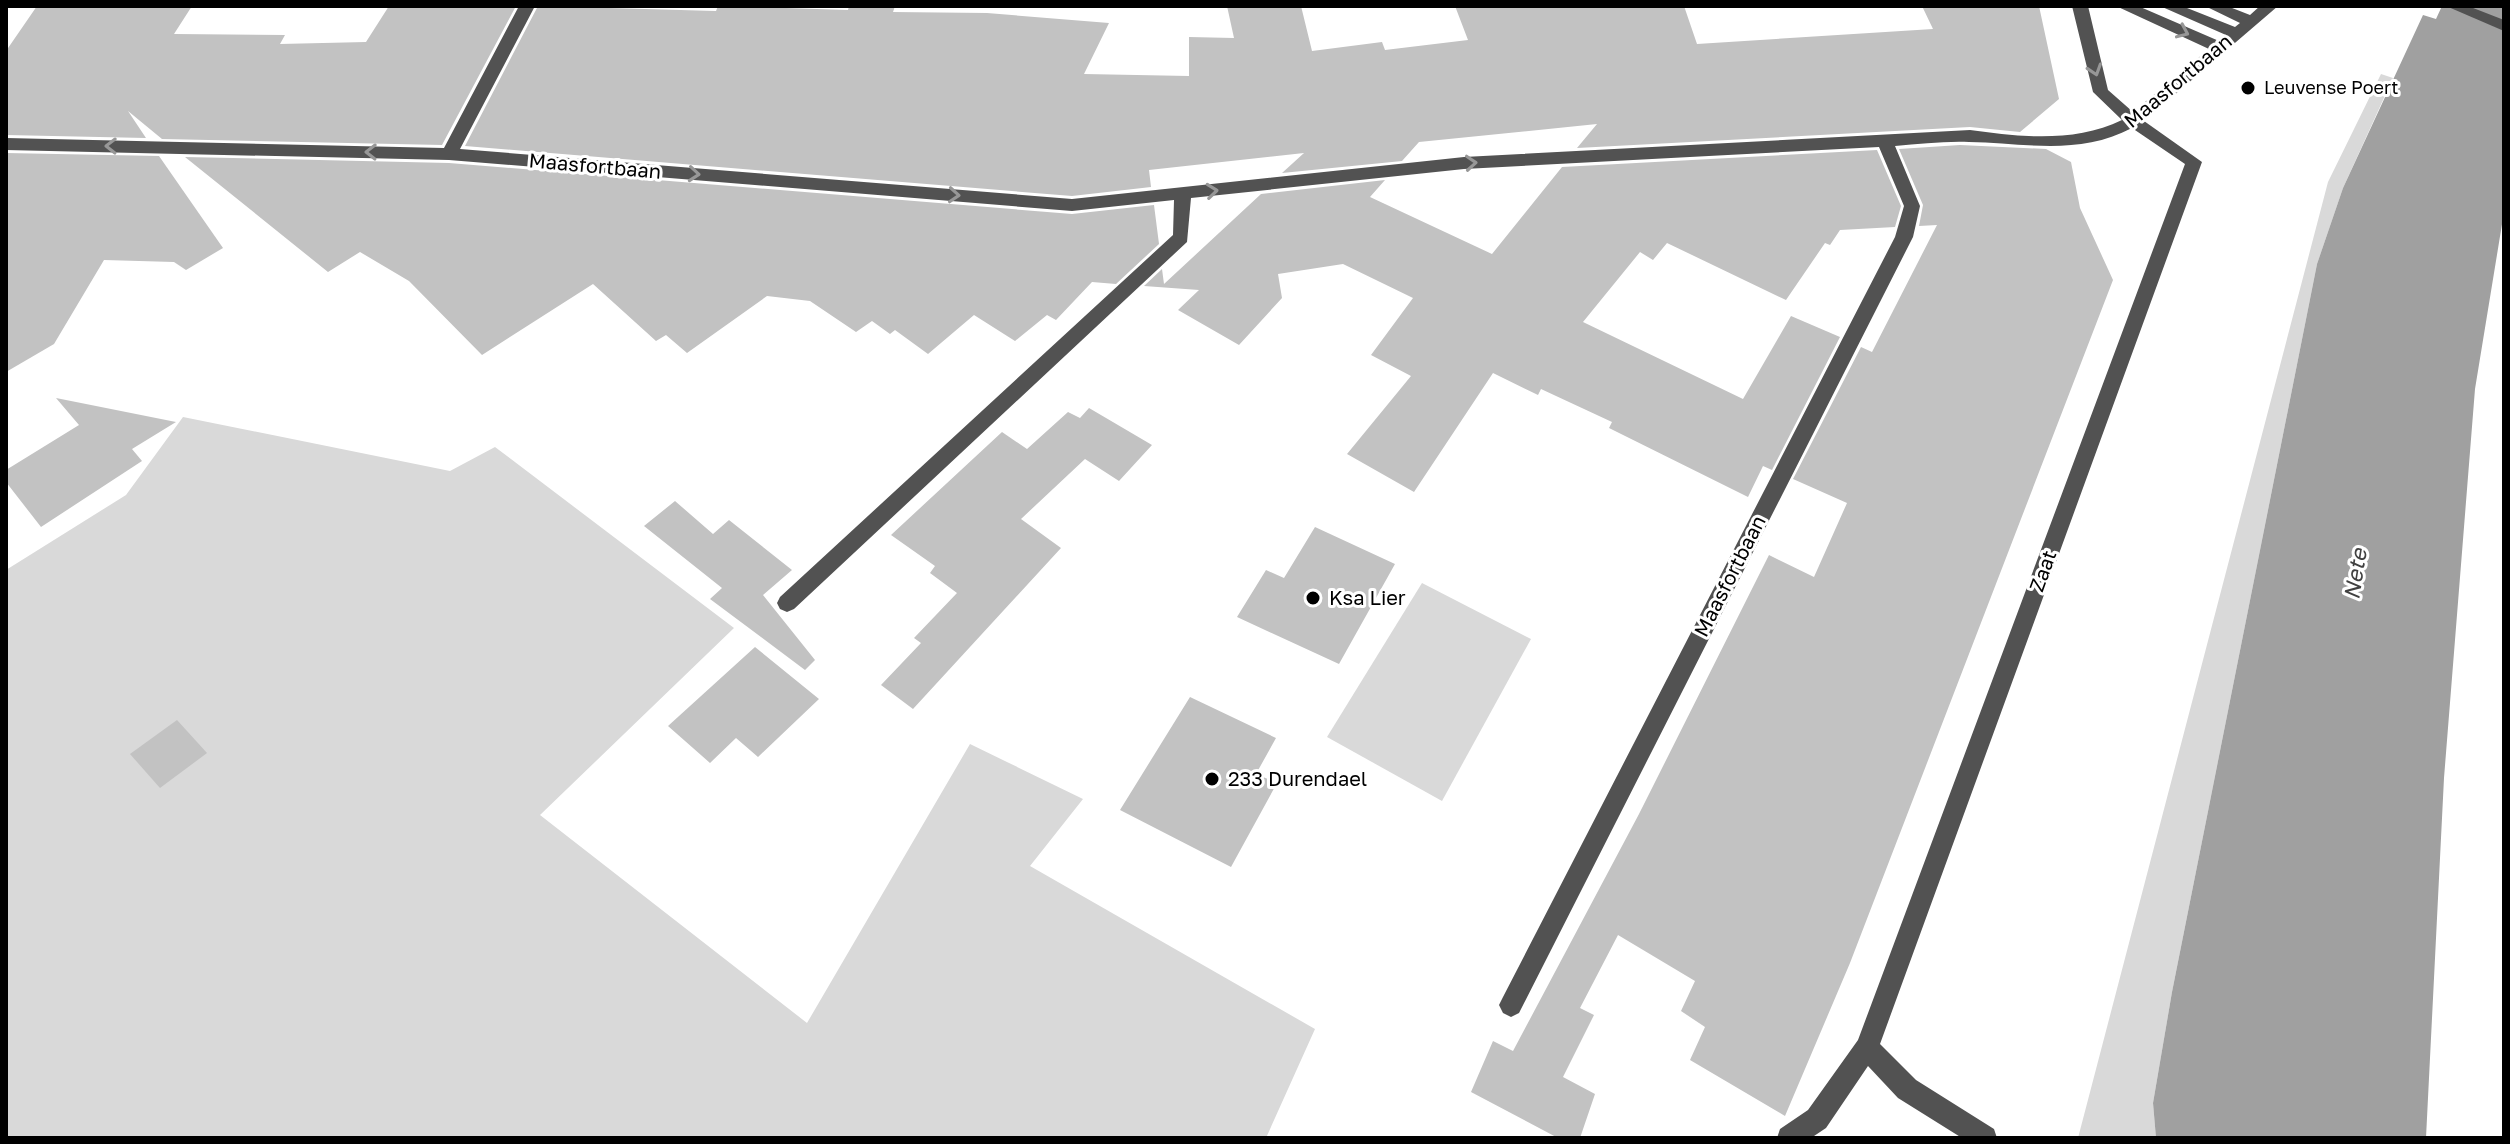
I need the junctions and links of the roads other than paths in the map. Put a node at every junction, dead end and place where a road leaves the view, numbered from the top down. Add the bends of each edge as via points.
1 (527, 6) edge
2 (2080, 6) edge
3 (2124, 6) edge
4 (2168, 6) edge
5 (2213, 6) edge
6 (2454, 6) edge
7 (2261, 11) edge
8 (2504, 26) edge
9 (2235, 33) junction
10 (2219, 47) junction
11 (2133, 121) junction
12 (1886, 143) junction
13 (6, 144) edge
14 (449, 154) junction
15 (1183, 194) junction
16 (787, 603) dead end
17 (1511, 1005) dead end
18 (1867, 1047) junction
19 (1789, 1138) edge
20 (1985, 1138) edge

1 - 14 street
2 -> 11 street via 2101,92
3 -> 10 street
4 - 9 street
5 - 7 street
6 - 8 street
7 - 9 street, Maasfortbaan
9 - 10 street, Maasfortbaan
10 - 11 street, Maasfortbaan
11 - 12 street, Maasfortbaan via 2119,130 2064,140 1970,136
11 - 18 street, Zaat via 2194,162
15 -> 12 street, Maasfortbaan via 1464,163
12 - 17 street, Maasfortbaan via 1912,206 1904,237
14 -> 13 street, Maasfortbaan
14 -> 15 street, Maasfortbaan via 1072,205
15 - 16 street via 1181,237
18 - 19 street via 1817,1119
18 - 20 street via 1907,1089

